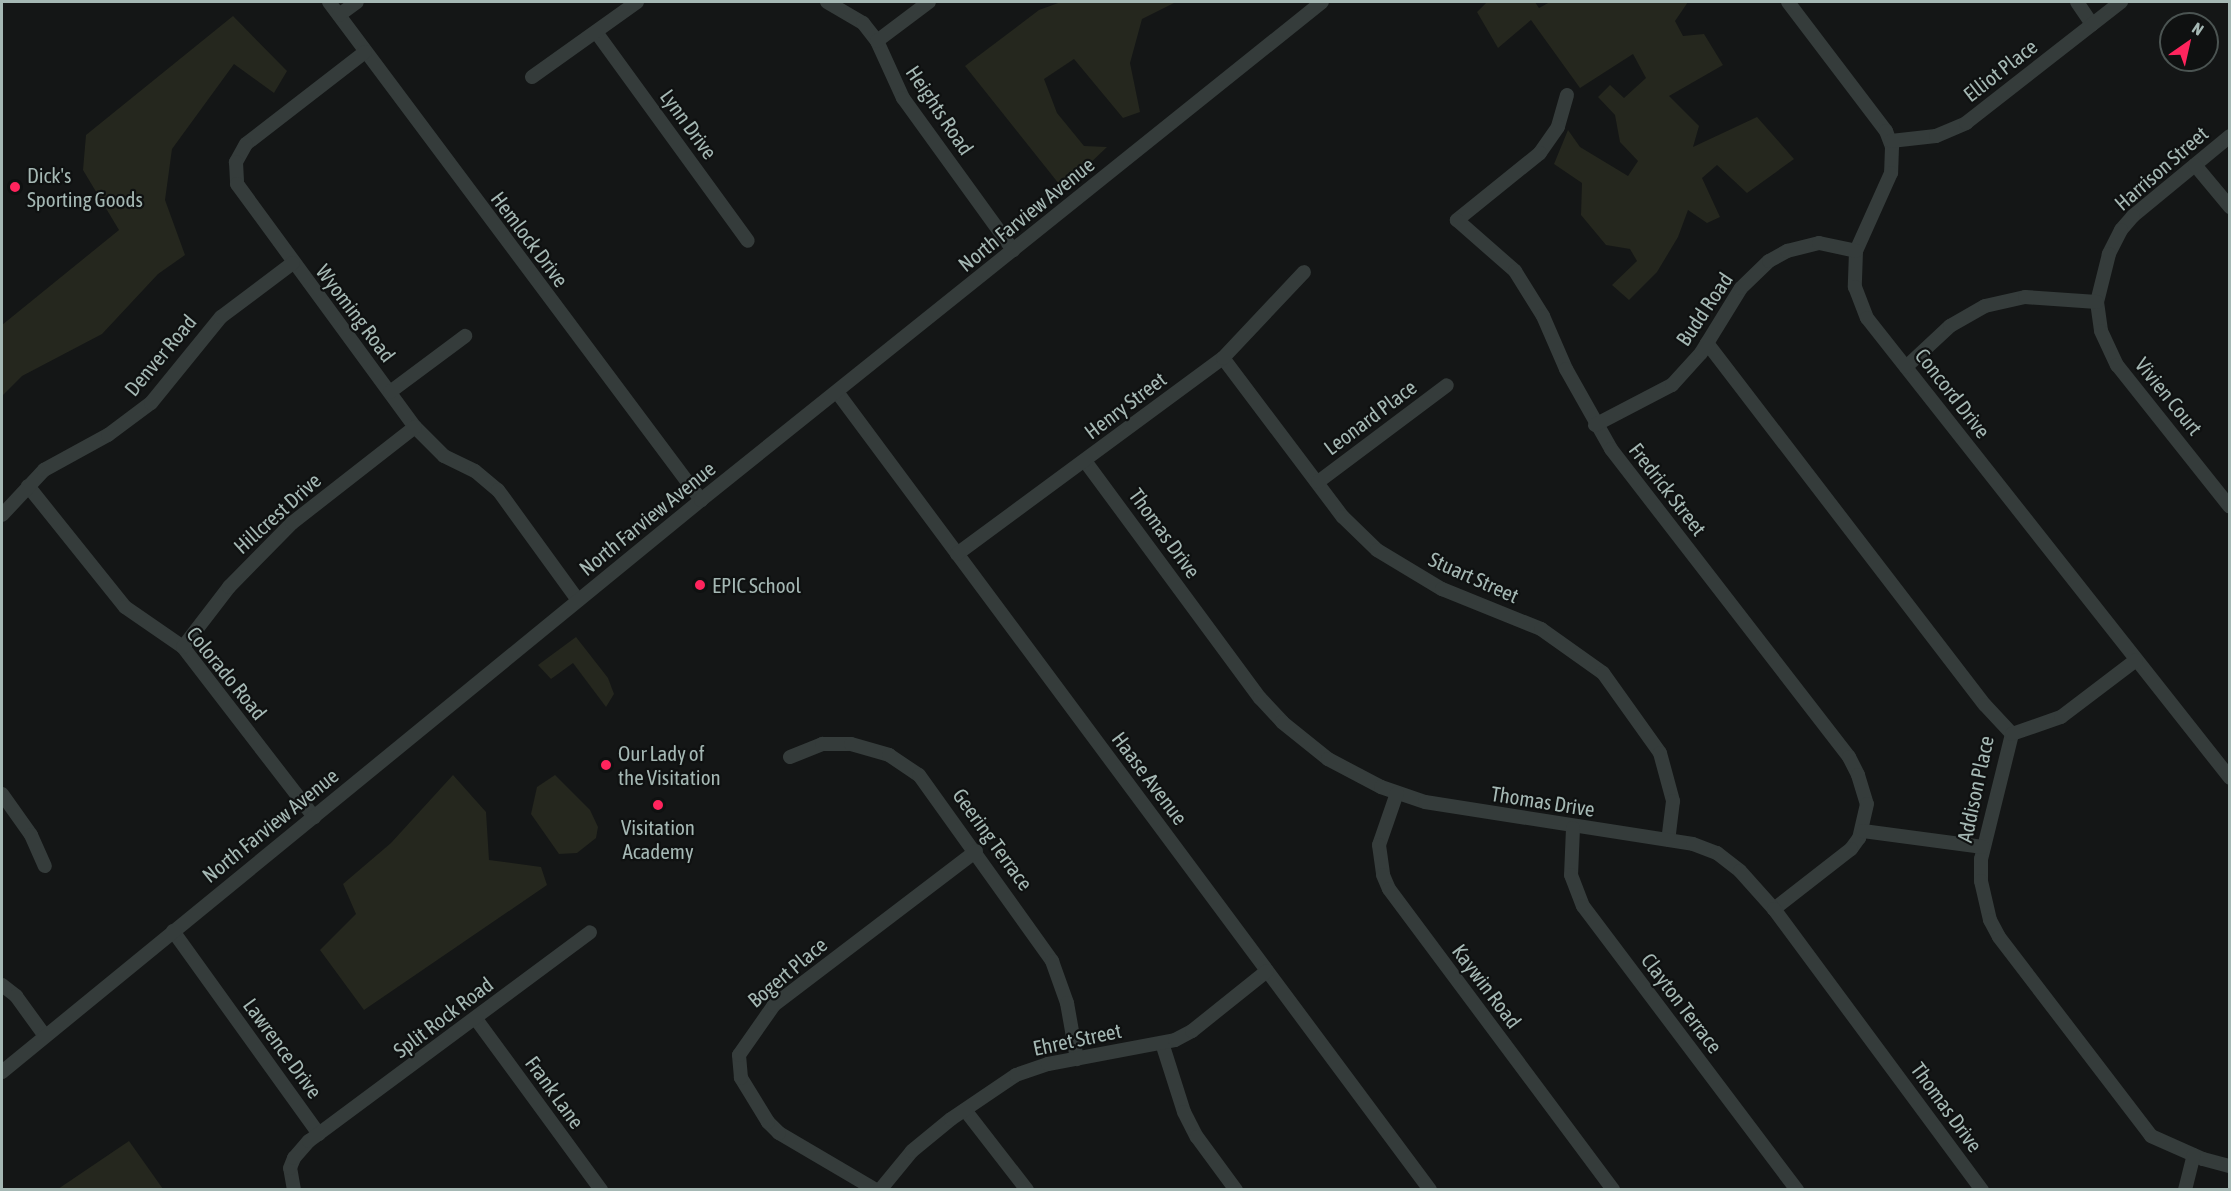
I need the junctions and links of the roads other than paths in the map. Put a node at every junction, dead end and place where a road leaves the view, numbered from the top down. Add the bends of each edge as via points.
1 (329, 2) edge
2 (357, 2) edge
3 (637, 2) edge
4 (827, 2) edge
5 (929, 2) edge
6 (1322, 2) edge
7 (1788, 2) edge
8 (2077, 2) edge
9 (2121, 2) edge
10 (339, 15) junction
11 (2092, 24) junction
12 (596, 32) junction
13 (877, 41) junction
14 (365, 52) junction
15 (532, 77) dead end
16 (1567, 94) dead end
17 (2229, 136) edge
18 (1891, 141) junction
19 (2195, 165) junction
20 (2229, 207) edge
21 (748, 241) dead end
22 (1014, 250) junction
23 (1856, 251) junction
24 (293, 263) junction
25 (1304, 272) dead end
26 (2097, 302) junction
27 (465, 336) dead end
28 (1707, 343) junction
29 (1223, 358) junction
30 (1906, 367) junction
31 (1447, 385) dead end
32 (390, 392) junction
33 (837, 392) junction
34 (1595, 425) junction
35 (415, 427) junction
36 (1085, 461) junction
37 (1318, 482) junction
38 (28, 486) junction
39 (701, 500) junction
40 (2229, 507) edge
41 (2, 515) edge
42 (957, 554) junction
43 (578, 600) junction
44 (183, 647) junction
45 (2136, 660) junction
46 (2012, 734) junction
47 (790, 757) dead end
48 (2229, 778) edge
49 (1397, 793) junction
50 (2, 794) edge
51 (314, 817) junction
52 (1573, 828) junction
53 (1863, 831) junction
54 (1668, 840) junction
55 (1983, 847) junction
56 (976, 851) junction
57 (45, 866) dead end
58 (1774, 909) junction
59 (173, 932) junction
60 (590, 932) dead end
61 (1267, 971) junction
62 (2, 985) edge
63 (476, 1019) junction
64 (45, 1036) junction
65 (1162, 1043) junction
66 (1077, 1059) junction
67 (2, 1072) edge
68 (965, 1110) junction
69 (319, 1134) junction
70 (2194, 1155) junction
71 (2229, 1166) edge
72 (294, 1190) edge
73 (601, 1190) edge
74 (878, 1190) edge
75 (1027, 1190) edge
76 (1236, 1190) edge
77 (1430, 1190) edge
78 (1612, 1190) edge
79 (1797, 1190) edge
80 (1982, 1190) edge
81 (2185, 1190) edge

1 - 10 street, Hemlock Drive
2 - 10 street
3 - 12 street
4 - 13 street, Heights Road via 863,23
5 - 13 street
6 - 22 street, North Farview Avenue
7 - 18 street
8 - 11 street
9 - 11 street, Elliot Place
10 - 14 street, Hemlock Drive
11 - 18 street, Elliot Place via 1966,123 1936,136
12 - 15 street
12 - 21 street, Lynn Drive
13 - 22 street, Heights Road via 903,98
14 - 24 street, Wyoming Road via 246,144 236,162 241,194
14 - 39 street, Hemlock Drive
16 - 34 street, Fredrick Street via 1558,127 1540,153 1457,220 1499,253 1532,294
17 - 19 street, Harrison Street
18 - 23 street, Concord Drive via 1891,173
19 - 20 street
19 - 26 street, Harrison Street via 2121,230 2109,254
22 - 33 street, North Farview Avenue
23 - 28 street, Budd Road via 1819,243 1787,251 1769,261 1741,288
23 - 30 street, Concord Drive via 1854,270 1860,303
24 - 32 street, Wyoming Road
24 - 38 street, Denver Road via 220,317 171,382 138,414 44,470
25 - 29 street, Henry Street
26 - 30 street via 2025,297 1985,306 1950,326
26 - 40 street, Vivien Court via 2101,331 2117,365
27 - 32 street
28 - 34 street, Budd Road via 1672,385
28 - 46 street, Addison Place via 1984,705
29 - 36 street, Henry Street
29 - 37 street, Stuart Street
30 - 45 street, Concord Drive
31 - 37 street, Leonard Place
32 - 35 street, Wyoming Road
33 - 39 street, North Farview Avenue
33 - 42 street, Haase Avenue
34 - 53 street, Fredrick Street via 1849,757 1867,804
35 - 43 street, Wyoming Road via 444,456 475,471 498,490
35 - 44 street, Hillcrest Drive via 292,523 230,587
36 - 42 street, Henry Street
36 - 49 street, Thomas Drive via 1275,714 1328,759
37 - 54 street, Stuart Street via 1343,517 1377,550 1442,589 1540,629 1603,673 1660,753 1673,801
38 - 41 street, Denver Road
38 - 44 street, Colorado Road via 125,607
39 - 43 street, North Farview Avenue
42 - 61 street, Haase Avenue
43 - 51 street, North Farview Avenue
44 - 51 street, Colorado Road
45 - 46 street via 2061,717
45 - 48 street, Concord Drive
46 - 55 street, Addison Place
47 - 56 street, Geering Terrace via 834,743 889,755 931,788
49 - 52 street, Thomas Drive via 1447,807
49 - 78 street, Kaywin Road via 1378,845 1389,889
50 - 57 street via 31,835
51 - 59 street, North Farview Avenue
52 - 54 street, Thomas Drive
52 - 79 street, Clayton Terrace via 1571,875 1583,906
53 - 55 street
53 - 58 street via 1851,849
54 - 58 street, Thomas Drive via 1717,854 1740,871
55 - 70 street, Addison Place via 1984,902 1999,937 2151,1136
56 - 66 street, Geering Terrace via 1052,961 1067,1004
56 - 74 street, Bogert Place via 774,1005 739,1055 741,1078 768,1122
58 - 80 street, Thomas Drive
59 - 64 street, North Farview Avenue
59 - 69 street, Lawrence Drive
60 - 63 street, Split Rock Road
61 - 65 street, Ehret Street via 1192,1032
61 - 77 street, Haase Avenue
62 - 64 street via 16,996
63 - 69 street, Split Rock Road
63 - 73 street, Frank Lane
64 - 67 street, North Farview Avenue
65 - 66 street, Ehret Street
65 - 76 street via 1184,1112 1197,1137
66 - 68 street, Ehret Street via 1016,1075
68 - 74 street, Ehret Street via 912,1151
68 - 75 street
69 - 72 street via 294,1158 290,1168
70 - 71 street, Addison Place
70 - 81 street

